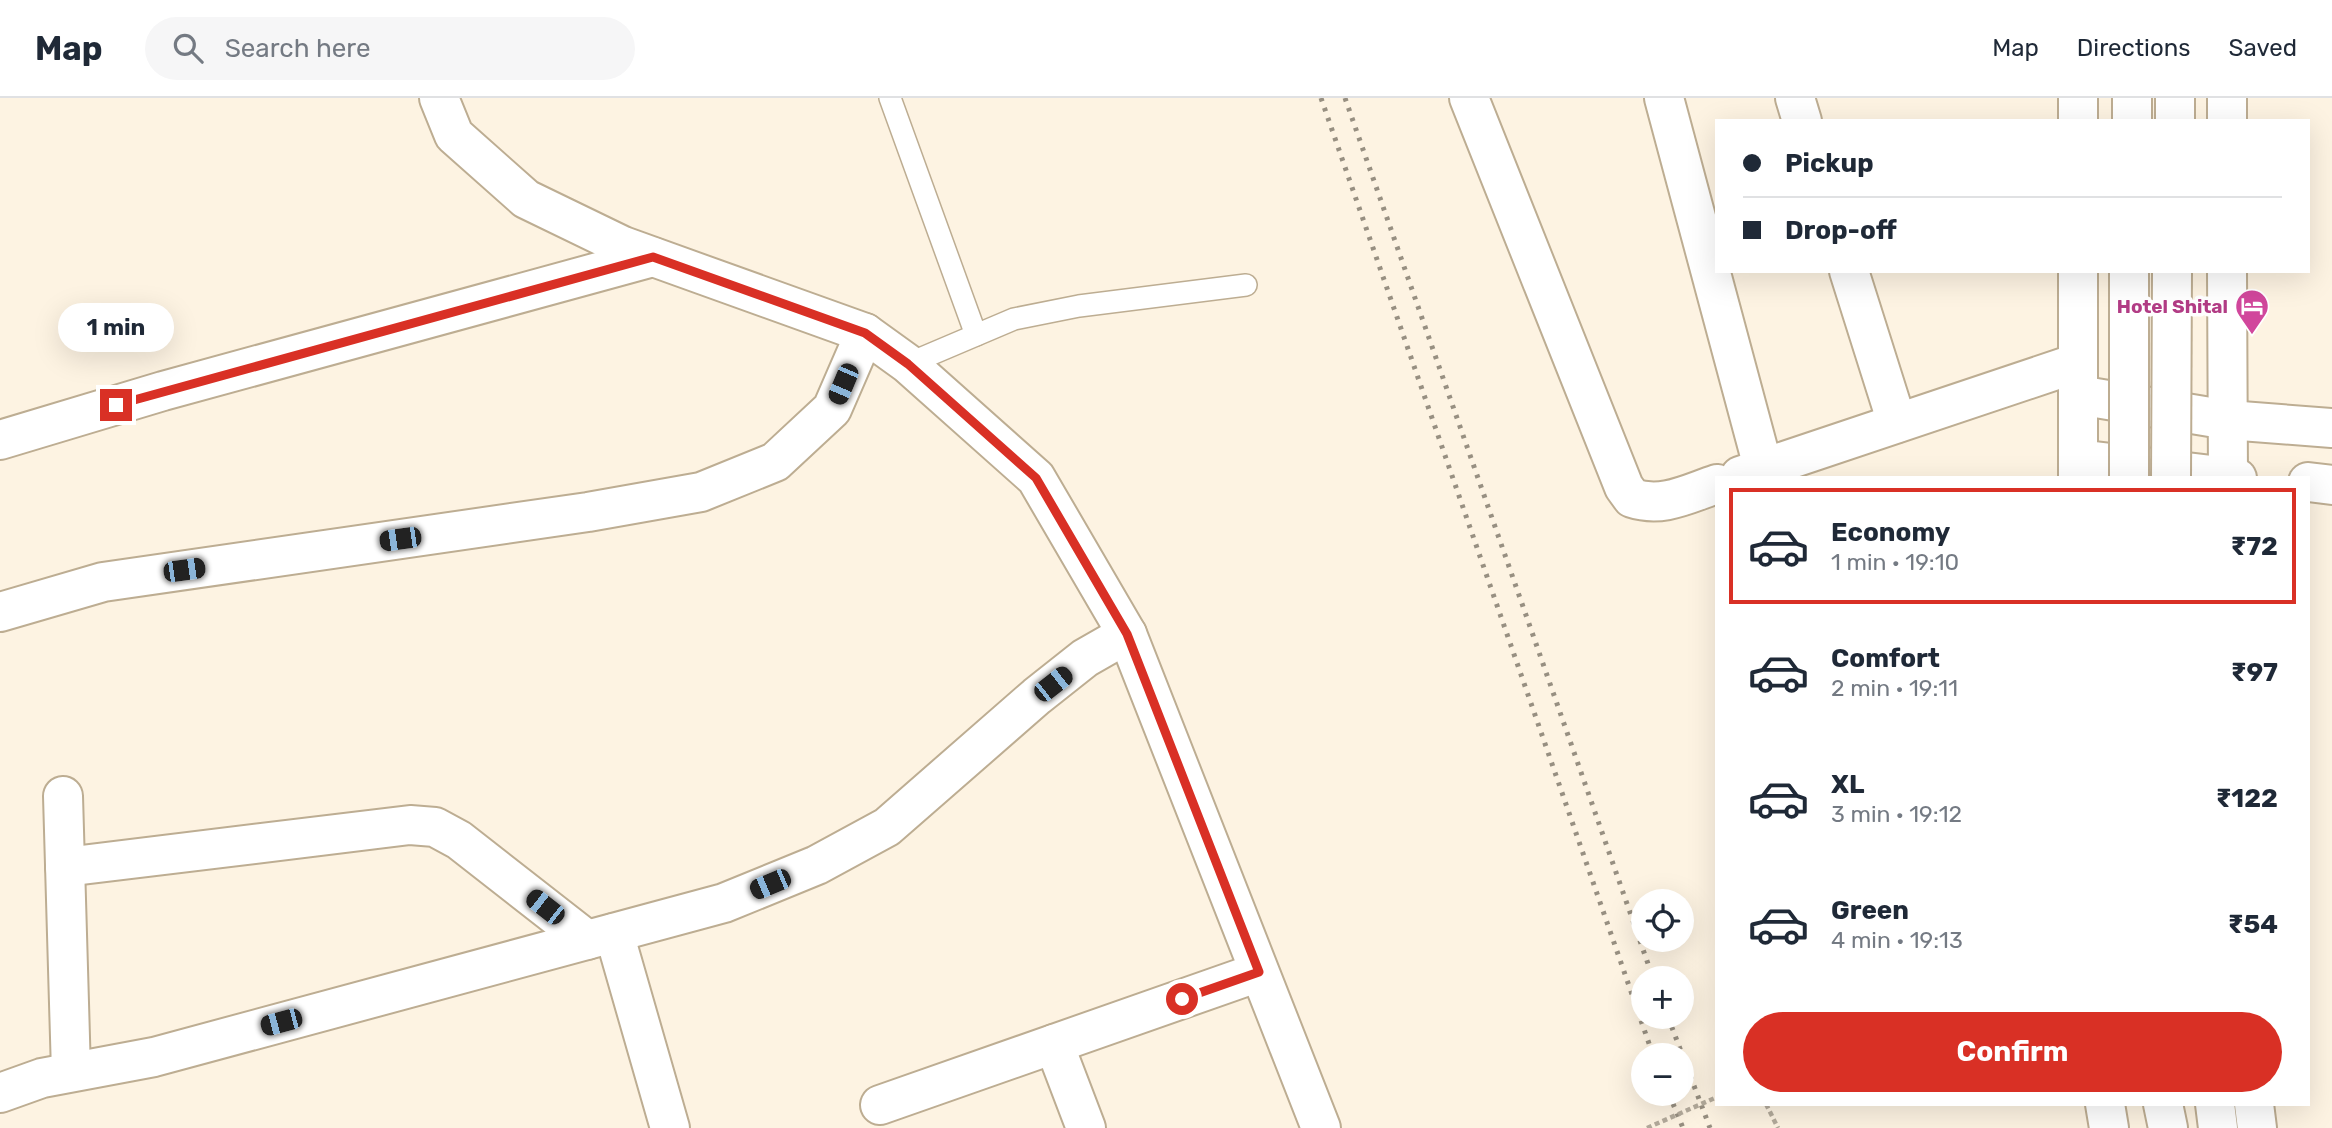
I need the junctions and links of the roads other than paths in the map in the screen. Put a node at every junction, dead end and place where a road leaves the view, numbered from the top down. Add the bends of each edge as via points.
1 (439, 98) edge
2 (890, 98) edge
3 (1469, 98) edge
4 (1664, 98) edge
5 (1794, 98) edge
6 (2078, 98) edge
7 (2132, 98) edge
8 (2175, 98) edge
9 (2227, 98) edge
10 (1801, 119) edge
11 (2078, 119) edge
12 (2132, 119) edge
13 (2175, 119) edge
14 (2227, 119) edge
15 (653, 257) junction
16 (1850, 273) edge
17 (2078, 273) edge
18 (2129, 273) edge
19 (2172, 273) edge
20 (2227, 273) edge
21 (1246, 285) dead end
22 (865, 333) junction
23 (976, 335) junction
24 (908, 364) junction
25 (2078, 379) junction
26 (2228, 420) junction
27 (1897, 423) junction
28 (2332, 428) edge
29 (0, 440) edge
30 (2078, 468) edge
31 (1749, 473) edge
32 (2129, 476) edge
33 (2171, 476) edge
34 (2211, 476) edge
35 (2228, 476) edge
36 (2310, 482) edge
37 (1715, 485) edge
38 (2332, 485) edge
39 (0, 612) edge
40 (1127, 634) junction
41 (62, 796) dead end
42 (65, 867) junction
43 (601, 937) junction
44 (1259, 972) junction
45 (1054, 1044) junction
46 (71, 1072) junction
47 (0, 1093) edge
48 (880, 1105) dead end
49 (2105, 1106) edge
50 (2164, 1106) edge
51 (2215, 1106) edge
52 (2254, 1106) edge
53 (670, 1128) edge
54 (1086, 1128) edge
55 (1321, 1128) edge
56 (2109, 1128) edge
57 (2168, 1128) edge
58 (2218, 1128) edge
59 (2257, 1128) edge

1 - 15 main road via 454,135 526,199
2 - 23 lane
3 - 37 main road via 1624,487 1632,498 1656,503
4 - 31 main road
5 - 10 main road
6 - 11 main road
7 - 12 main road
8 - 13 main road
9 - 14 main road
15 - 22 main road
15 - 29 main road via 176,387
16 - 27 main road
17 - 25 main road
18 - 32 main road, bridge
19 - 33 main road, bridge
20 - 26 main road
21 - 23 lane via 1079,306 1014,319
22 - 24 main road
22 - 39 main road via 832,409 775,462 701,492 103,582
23 - 24 lane
24 - 40 main road via 1036,478
25 - 26 main road
25 - 27 main road
25 - 30 main road
26 - 28 main road
26 - 35 main road
27 - 31 main road
30 - 34 main road
36 - 38 main road
40 - 43 main road via 1037,696 887,827 817,865 724,903
40 - 44 main road
41 - 42 main road
42 - 43 main road via 410,825 435,827
42 - 46 main road
43 - 46 main road via 154,1056
43 - 53 main road
44 - 45 main road
44 - 55 main road
45 - 48 main road
45 - 54 main road
46 - 47 main road
49 - 56 main road
50 - 57 main road
51 - 58 main road
52 - 59 main road

